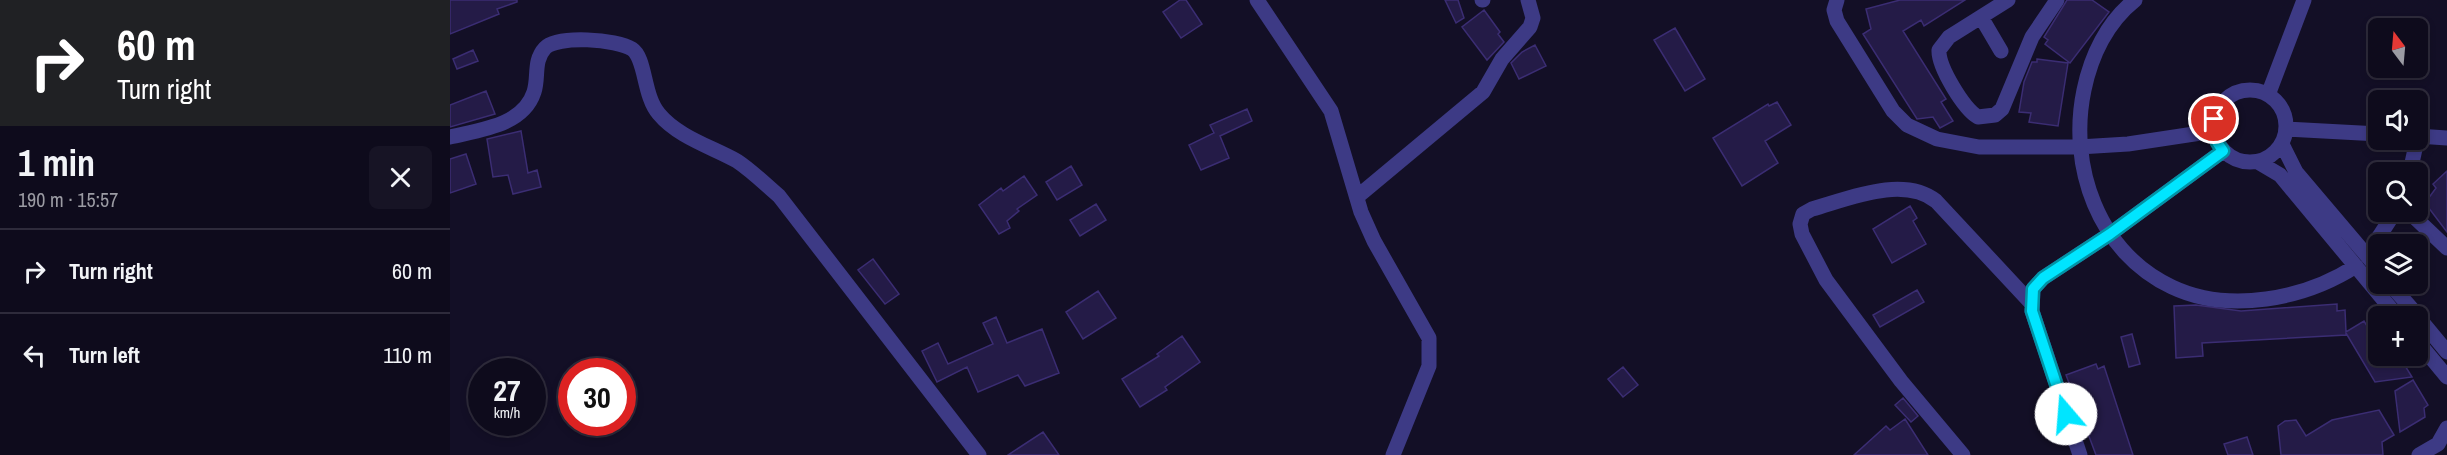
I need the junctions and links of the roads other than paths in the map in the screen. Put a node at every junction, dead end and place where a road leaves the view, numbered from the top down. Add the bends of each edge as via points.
1 (1257, 0) edge
2 (1528, 0) edge
3 (1837, 0) edge
4 (2008, 0) edge
5 (2057, 0) edge
6 (2304, 0) edge
7 (2130, 1) edge
8 (1981, 17) junction
9 (2001, 51) dead end
10 (2268, 95) junction
11 (2214, 131) junction
12 (2368, 134) edge
13 (450, 137) edge
14 (2284, 137) junction
15 (2428, 138) edge
16 (2447, 138) edge
17 (2079, 147) junction
18 (2223, 151) junction
19 (2258, 162) junction
20 (1357, 197) junction
21 (2391, 222) edge
22 (2420, 222) edge
23 (2110, 234) junction
24 (2447, 248) edge
25 (2361, 261) junction
26 (2368, 264) edge
27 (2398, 294) edge
28 (2031, 303) junction
29 (2390, 306) edge
30 (2409, 306) edge
31 (2428, 329) edge
32 (2447, 351) edge
33 (2428, 354) edge
34 (2447, 377) edge
35 (2446, 435) edge
36 (2426, 454) edge
37 (979, 455) edge
38 (1393, 455) edge
39 (1963, 455) edge
40 (2080, 455) edge

1 - 20 street via 1331,111
2 - 20 street via 1533,18 1530,27 1502,59 1483,92
3 - 17 street via 1837,21 1887,102 1907,125 1923,135 1979,147
4 - 8 street
5 - 8 street via 2032,37 2002,109 1987,117 1970,112 1939,56 1945,41
6 - 10 street
7 - 17 street via 2096,51 2087,75
8 - 9 street
10 - 11 street via 2246,90 2225,99 2214,119
10 - 14 street via 2282,109
11 - 17 street
11 - 18 street
12 - 14 street
13 - 37 street via 513,118 534,92 539,57 552,43 571,39 631,48 639,57 648,97 659,115 738,162 779,196
14 - 19 street via 2276,152
14 - 25 street via 2296,172
15 - 16 street
17 - 23 street via 2092,199
18 - 19 street via 2233,159
18 - 23 street
19 - 25 street via 2280,175
20 - 38 street via 1374,241 1426,330 1430,348 1429,366
21 - 25 street
22 - 24 street
23 - 25 street via 2133,258 2172,287 2214,298 2249,300 2312,290
23 - 28 street via 2038,283
25 - 26 street
25 - 29 street
27 - 30 street
28 - 39 street via 1936,201 1923,192 1879,192 1803,214 1802,234 1826,280 1901,381
28 - 40 street
31 - 32 street
33 - 34 street
35 - 36 street

